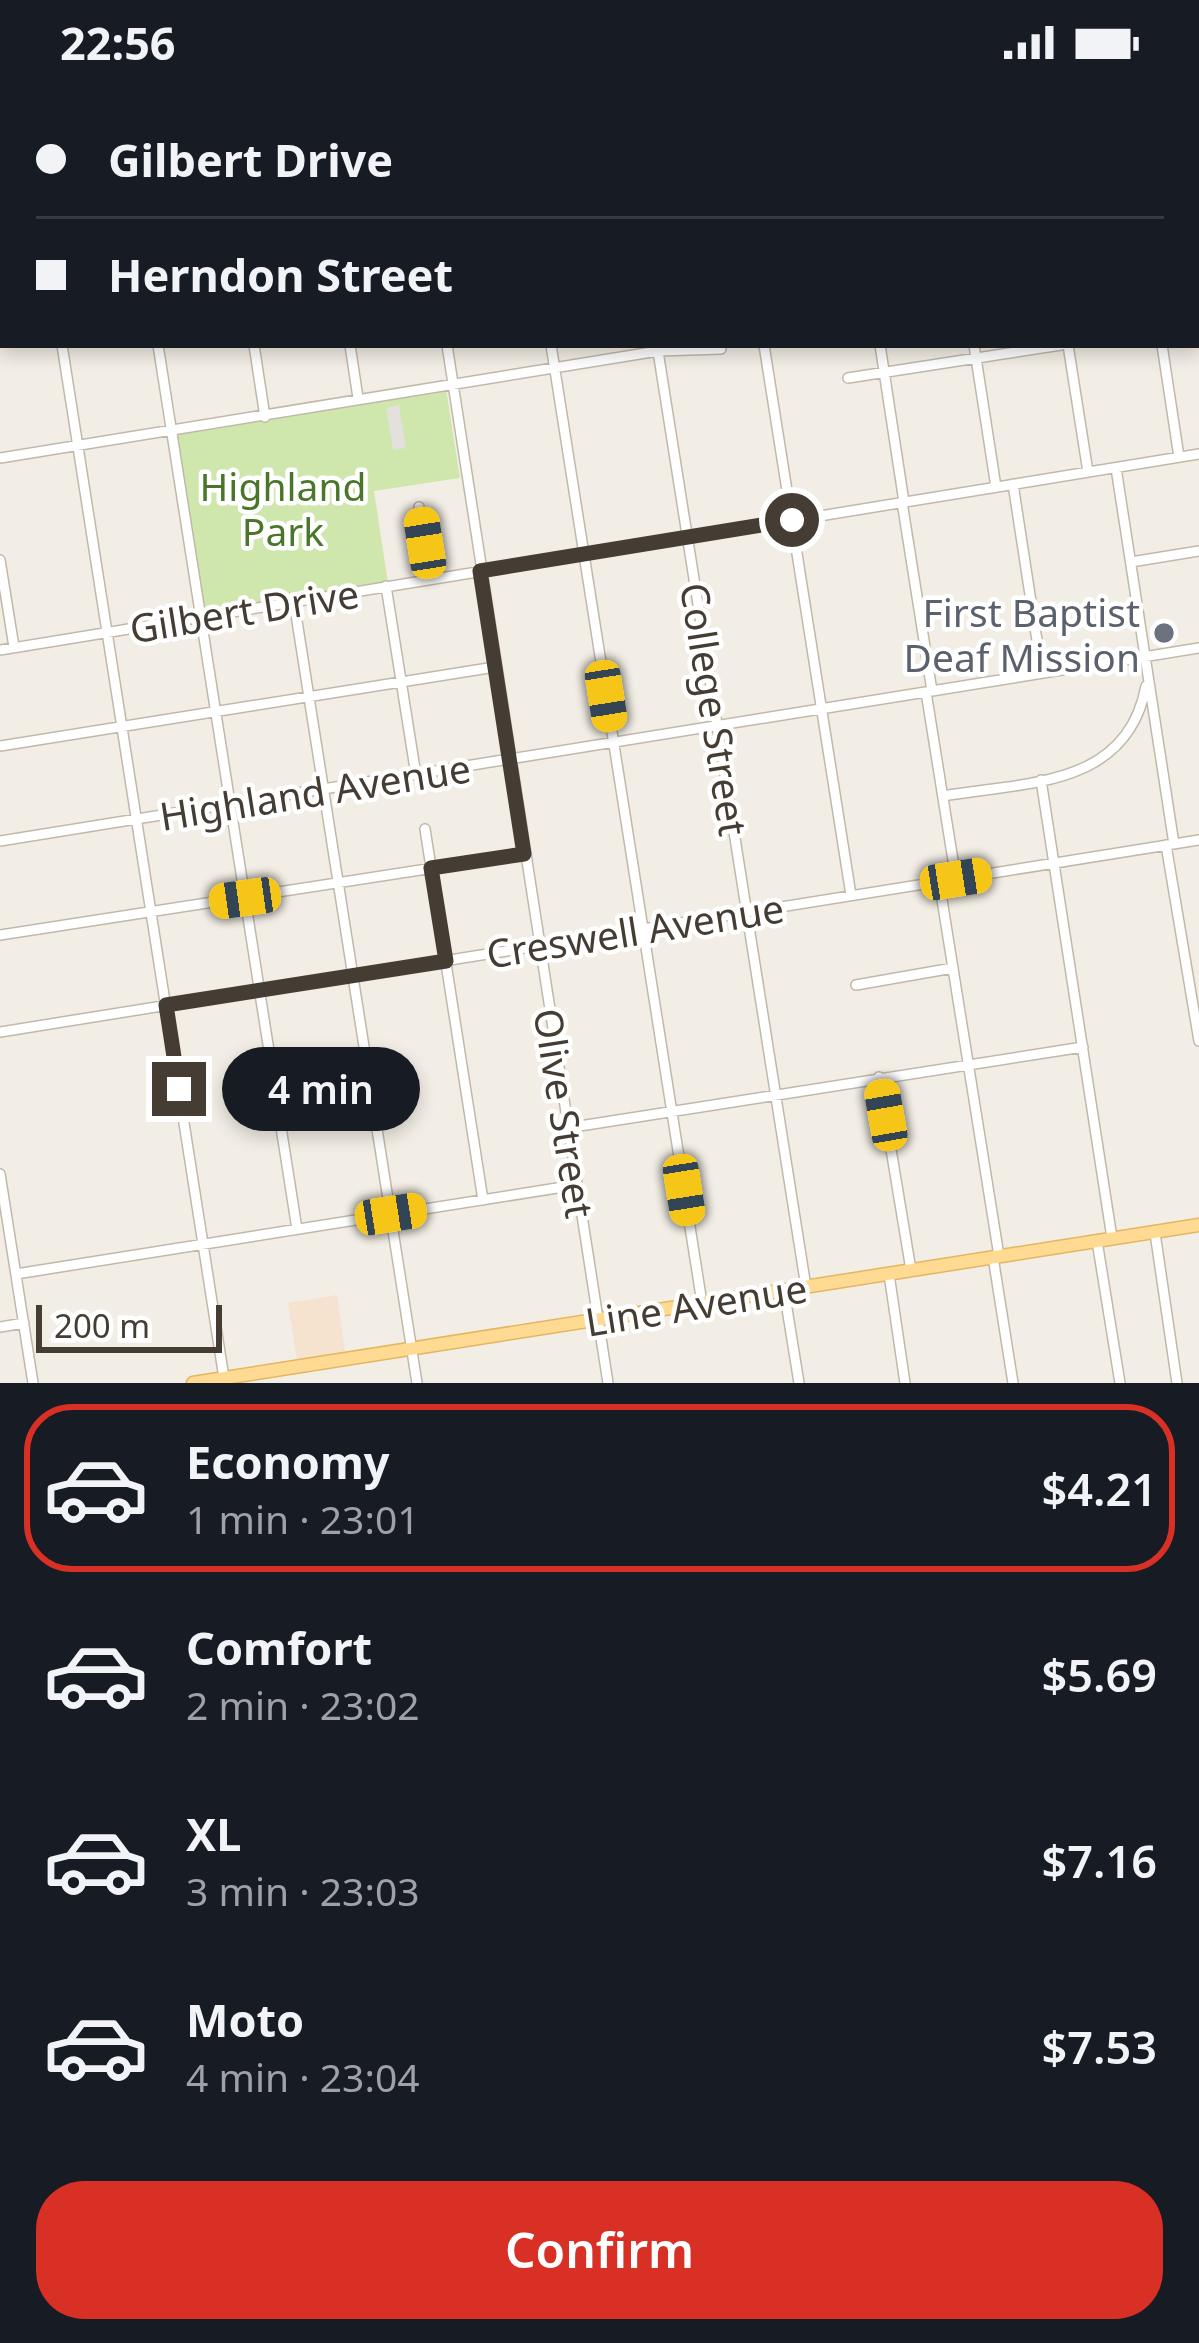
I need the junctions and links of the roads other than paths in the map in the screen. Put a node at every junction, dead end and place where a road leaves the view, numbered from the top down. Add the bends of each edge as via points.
1 (62, 348) edge
2 (158, 348) edge
3 (254, 348) edge
4 (350, 348) edge
5 (447, 348) edge
6 (551, 348) edge
7 (658, 348) edge
8 (764, 348) edge
9 (880, 348) edge
10 (974, 348) edge
11 (1047, 348) edge
12 (1066, 348) edge
13 (1162, 348) edge
14 (721, 349) dead end
15 (976, 360) junction
16 (554, 368) junction
17 (884, 374) junction
18 (848, 378) dead end
19 (453, 384) junction
20 (358, 398) junction
21 (265, 417) junction
22 (171, 430) junction
23 (78, 446) junction
24 (1199, 454) edge
25 (1179, 457) junction
26 (0, 458) edge
27 (1116, 467) junction
28 (1088, 472) junction
29 (1013, 484) junction
30 (996, 487) junction
31 (903, 502) junction
32 (419, 506) dead end
33 (792, 520) junction
34 (687, 537) junction
35 (1199, 550) edge
36 (583, 554) junction
37 (0, 560) edge
38 (1130, 562) junction
39 (480, 571) junction
40 (431, 579) junction
41 (386, 586) junction
42 (294, 602) junction
43 (200, 617) junction
44 (108, 632) junction
45 (14, 647) junction
46 (1199, 647) edge
47 (0, 650) edge
48 (1145, 656) junction
49 (495, 667) junction
50 (1042, 673) junction
51 (1148, 676) junction
52 (402, 682) junction
53 (929, 691) junction
54 (309, 697) junction
55 (821, 709) junction
56 (215, 712) junction
57 (122, 726) junction
58 (717, 726) junction
59 (1133, 726) junction
60 (1157, 731) junction
61 (613, 743) junction
62 (0, 746) edge
63 (509, 760) junction
64 (416, 775) junction
65 (1041, 780) junction
66 (324, 790) junction
67 (943, 796) junction
68 (230, 804) junction
69 (137, 819) junction
70 (425, 829) dead end
71 (1199, 840) edge
72 (0, 842) edge
73 (1170, 844) junction
74 (524, 854) junction
75 (1054, 863) junction
76 (431, 868) junction
77 (956, 879) junction
78 (939, 881) junction
79 (338, 883) junction
80 (851, 895) junction
81 (245, 898) junction
82 (152, 911) junction
83 (747, 912) junction
84 (642, 929) junction
85 (0, 935) edge
86 (538, 946) junction
87 (446, 961) junction
88 (953, 968) junction
89 (353, 976) junction
90 (856, 985) dead end
91 (260, 990) junction
92 (166, 1005) junction
93 (0, 1032) edge
94 (1199, 1041) edge
95 (1083, 1048) junction
96 (968, 1064) junction
97 (880, 1077) junction
98 (776, 1095) junction
99 (671, 1111) junction
100 (567, 1128) junction
101 (0, 1174) edge
102 (576, 1185) junction
103 (484, 1200) junction
104 (391, 1214) junction
105 (4, 1223) edge
106 (1199, 1225) edge
107 (297, 1229) junction
108 (1155, 1233) junction
109 (1105, 1240) junction
110 (203, 1244) junction
111 (996, 1257) junction
112 (911, 1270) junction
113 (16, 1274) junction
114 (889, 1274) junction
115 (806, 1287) junction
116 (784, 1290) junction
117 (702, 1303) junction
118 (598, 1319) junction
119 (24, 1323) junction
120 (0, 1327) edge
121 (412, 1348) junction
122 (224, 1378) junction
123 (252, 1378) edge
124 (33, 1383) edge
125 (193, 1383) edge
126 (417, 1383) edge
127 (608, 1383) edge
128 (799, 1383) edge
129 (905, 1383) edge
130 (1013, 1383) edge
131 (1120, 1383) edge
132 (1178, 1383) edge

1 - 23 street
2 - 22 street
3 - 21 street
4 - 20 street
5 - 19 street, Olive Street
6 - 16 street
7 - 14 street
7 - 16 street
7 - 34 street, College Street
8 - 33 street
9 - 17 street
10 - 15 street
11 - 15 street
12 - 28 street
13 - 25 street
15 - 17 street
15 - 30 street
16 - 19 street
16 - 36 street
17 - 18 street
17 - 31 street
19 - 20 street
19 - 39 street, Olive Street
20 - 21 street
21 - 22 street
22 - 23 street
22 - 43 street
23 - 26 street
23 - 44 street
24 - 25 street, Gilbert Drive
25 - 27 street, Gilbert Drive
27 - 28 street, Gilbert Drive
27 - 38 street
28 - 29 street, Gilbert Drive
29 - 30 street, Gilbert Drive
29 - 50 street
30 - 31 street, Gilbert Drive
31 - 33 street, Gilbert Drive
31 - 53 street
32 - 40 street
33 - 34 street, Gilbert Drive
33 - 55 street
34 - 36 street, Gilbert Drive
34 - 58 street, College Street
35 - 38 street
36 - 39 street, Gilbert Drive
36 - 61 street
37 - 45 street
38 - 48 street
39 - 40 street, Gilbert Drive
39 - 49 street, Olive Street
40 - 41 street, Gilbert Drive
41 - 42 street, Gilbert Drive
41 - 52 street
42 - 43 street, Gilbert Drive
42 - 54 street
43 - 44 street, Gilbert Drive
43 - 56 street
44 - 45 street, Gilbert Drive
44 - 57 street
45 - 47 street, Gilbert Drive
46 - 48 street, Highland Avenue
48 - 50 street, Highland Avenue
48 - 51 street
49 - 52 street
49 - 63 street, Olive Street
50 - 53 street, Highland Avenue
51 - 59 street
51 - 60 street
52 - 54 street
52 - 64 street
53 - 55 street, Highland Avenue
53 - 67 street
54 - 56 street
54 - 66 street
55 - 58 street, Highland Avenue
55 - 80 street
56 - 57 street
56 - 68 street
57 - 62 street
57 - 69 street
58 - 61 street, Highland Avenue
58 - 83 street, College Street
59 - 60 street
59 - 65 street via 1094,765
60 - 73 street
61 - 63 street, Highland Avenue
61 - 84 street
63 - 64 street, Highland Avenue
63 - 74 street, Olive Street
64 - 66 street, Highland Avenue
65 - 67 street
65 - 75 street
66 - 68 street, Highland Avenue
66 - 79 street
67 - 77 street
68 - 69 street, Highland Avenue
68 - 81 street
69 - 72 street, Highland Avenue
69 - 82 street
70 - 76 street
71 - 73 street, Creswell Avenue
73 - 75 street, Creswell Avenue
73 - 94 street
74 - 76 street
74 - 86 street, Olive Street
75 - 77 street, Creswell Avenue
75 - 95 street
76 - 79 street
76 - 87 street
77 - 78 street, Creswell Avenue
78 - 80 street, Creswell Avenue
78 - 88 street
79 - 81 street
79 - 89 street
80 - 83 street, Creswell Avenue
81 - 82 street
81 - 91 street
82 - 85 street
82 - 92 street
83 - 84 street, Creswell Avenue
83 - 98 street, College Street
84 - 86 street, Creswell Avenue
84 - 99 street
86 - 87 street, Creswell Avenue
86 - 100 street, Olive Street
87 - 89 street, Creswell Avenue
87 - 103 street
88 - 90 street
88 - 96 street
89 - 91 street, Creswell Avenue
89 - 104 street
91 - 92 street, Creswell Avenue
91 - 107 street
92 - 93 street, Creswell Avenue
92 - 110 street
95 - 96 street
95 - 109 street
96 - 97 street
96 - 111 street
97 - 98 street
97 - 112 street
98 - 99 street
98 - 115 street, College Street
99 - 100 street
99 - 117 street
100 - 102 street, Olive Street
101 - 105 street
102 - 103 street
102 - 118 street, Olive Street
103 - 104 street
104 - 107 street
104 - 121 street
105 - 113 street
106 - 108 main road, Line Avenue
107 - 110 street
108 - 109 main road, Line Avenue
108 - 132 street
109 - 111 main road, Line Avenue
109 - 131 street
110 - 113 street
110 - 122 street
111 - 112 main road, Line Avenue
111 - 130 street
112 - 114 main road, Line Avenue
113 - 119 street
114 - 115 main road, Line Avenue
114 - 129 street
115 - 116 main road, Line Avenue
116 - 117 main road, Line Avenue
116 - 128 street
117 - 118 main road, Line Avenue
118 - 121 main road, Line Avenue
118 - 127 street, Olive Street
119 - 120 street
119 - 124 street
121 - 123 main road, Line Avenue
121 - 126 street
122 - 123 main road, Line Avenue
122 - 125 main road, Line Avenue

